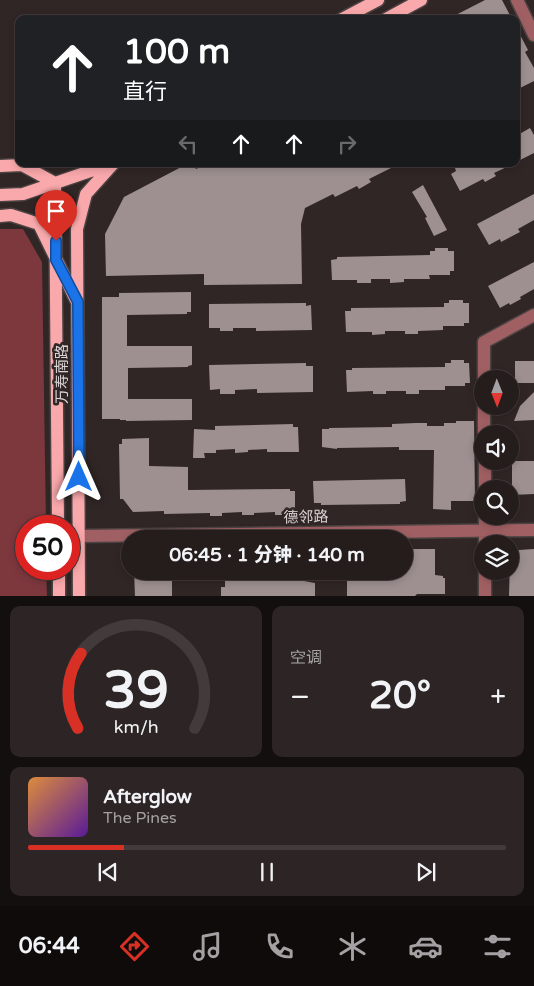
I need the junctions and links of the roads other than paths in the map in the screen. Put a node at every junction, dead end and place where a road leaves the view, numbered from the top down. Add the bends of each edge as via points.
1 (378, 0) edge
2 (421, 0) edge
3 (517, 0) edge
4 (350, 15) edge
5 (393, 15) edge
6 (534, 35) edge
7 (15, 165) edge
8 (0, 166) edge
9 (30, 167) edge
10 (103, 167) edge
11 (109, 167) edge
12 (55, 183) junction
13 (0, 195) edge
14 (0, 216) edge
15 (56, 260) junction
16 (78, 302) junction
17 (534, 315) edge
18 (484, 370) edge
19 (58, 515) edge
20 (79, 515) edge
21 (534, 530) edge
22 (499, 535) edge
23 (80, 536) edge
24 (474, 537) edge
25 (59, 580) edge
26 (80, 580) edge
27 (485, 580) edge
28 (59, 596) edge
29 (80, 596) edge
30 (485, 596) edge

1 - 4 main road
2 - 5 main road
3 - 6 street
7 - 8 main road
9 - 12 main road
10 - 12 main road
11 - 16 main road, 万寿南路 via 86,194 79,220
12 - 13 main road via 23,194
12 - 15 main road
14 - 15 main road via 11,215 40,224
15 - 16 main road
15 - 19 main road
16 - 20 main road, 万寿南路
17 - 18 street via 484,342
21 - 22 street, 德邻路
23 - 24 street, 德邻路
25 - 28 main road
26 - 29 main road, 万寿南路
27 - 30 street

